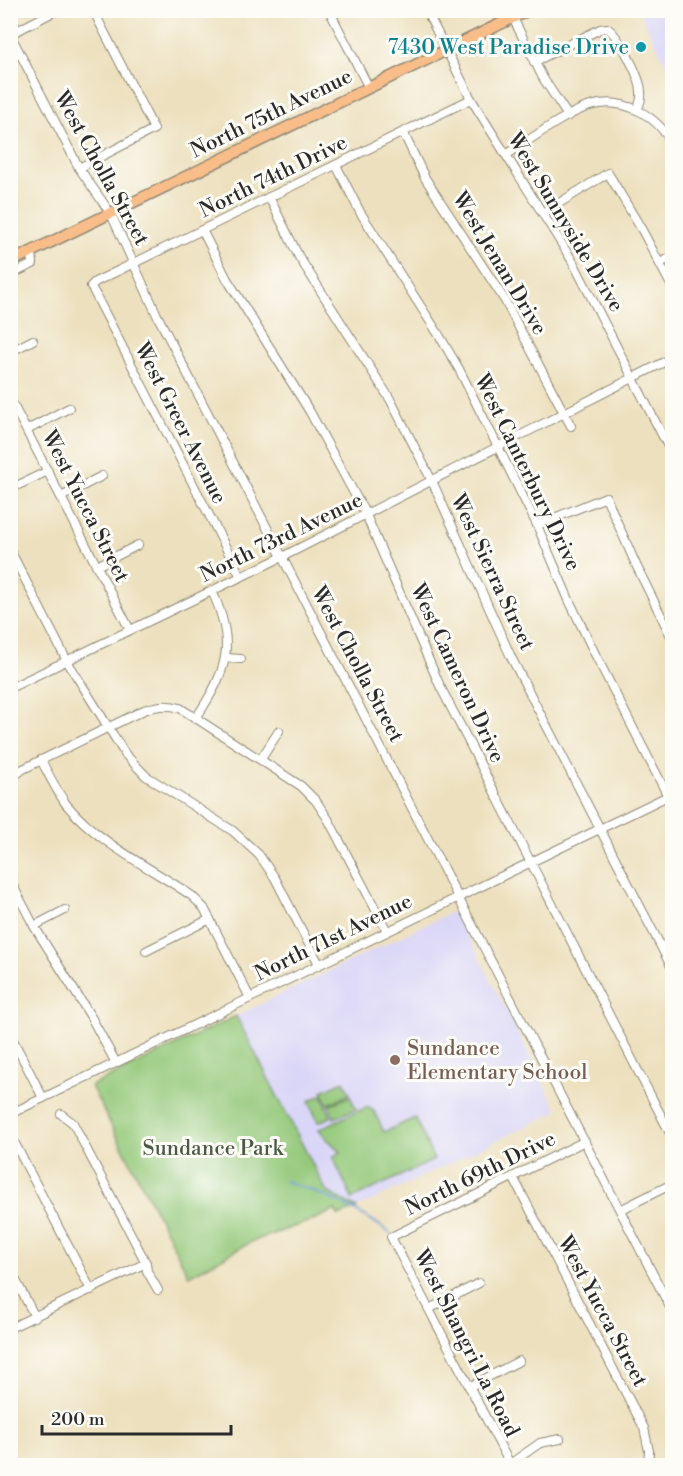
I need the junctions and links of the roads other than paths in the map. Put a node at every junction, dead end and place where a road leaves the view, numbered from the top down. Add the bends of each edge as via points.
1 (57, 10) edge
2 (93, 10) edge
3 (329, 10) edge
4 (426, 10) edge
5 (529, 10) edge
6 (513, 18) junction
7 (11, 34) edge
8 (446, 51) junction
9 (534, 62) junction
10 (369, 88) junction
11 (471, 99) junction
12 (638, 110) junction
13 (568, 116) junction
14 (403, 132) junction
15 (672, 144) edge
16 (506, 155) junction
17 (336, 165) junction
18 (79, 168) junction
19 (269, 197) junction
20 (543, 213) junction
21 (111, 214) junction
22 (202, 230) junction
23 (32, 252) junction
24 (672, 257) edge
25 (10, 262) edge
26 (660, 263) junction
27 (134, 264) junction
28 (10, 275) edge
29 (91, 286) joint
30 (672, 287) edge
31 (33, 340) dead end
32 (10, 352) edge
33 (672, 358) edge
34 (634, 378) junction
35 (10, 399) edge
36 (69, 408) dead end
37 (565, 413) junction
38 (571, 426) dead end
39 (27, 430) junction
40 (497, 447) junction
41 (672, 454) edge
42 (48, 471) junction
43 (102, 476) dead end
44 (432, 481) junction
45 (10, 489) edge
46 (62, 497) junction
47 (366, 514) junction
48 (537, 525) junction
49 (138, 545) dead end
50 (10, 550) edge
51 (282, 557) junction
52 (97, 566) junction
53 (241, 577) junction
54 (212, 591) junction
55 (130, 630) junction
56 (672, 638) edge
57 (226, 658) junction
58 (241, 659) dead end
59 (67, 661) junction
60 (10, 688) edge
61 (196, 718) junction
62 (108, 728) junction
63 (279, 731) dead end
64 (261, 759) junction
65 (41, 760) junction
66 (10, 779) edge
67 (670, 795) edge
68 (672, 804) edge
69 (600, 829) junction
70 (530, 863) junction
71 (10, 880) edge
72 (459, 896) junction
73 (65, 910) dead end
74 (210, 919) junction
75 (34, 926) junction
76 (387, 931) junction
77 (146, 951) dead end
78 (319, 964) junction
79 (672, 968) edge
80 (250, 998) junction
81 (10, 1034) edge
82 (116, 1063) junction
83 (42, 1098) junction
84 (10, 1114) edge
85 (61, 1114) dead end
86 (10, 1134) edge
87 (672, 1137) edge
88 (585, 1141) junction
89 (13, 1146) edge
90 (513, 1177) junction
91 (672, 1184) edge
92 (620, 1210) junction
93 (391, 1237) joint
94 (146, 1263) junction
95 (10, 1269) edge
96 (479, 1284) dead end
97 (91, 1290) junction
98 (158, 1290) dead end
99 (429, 1309) junction
100 (672, 1311) edge
101 (35, 1317) junction
102 (10, 1328) edge
103 (519, 1361) dead end
104 (469, 1387) junction
105 (560, 1439) dead end
106 (510, 1465) edge
107 (648, 1466) edge

1 - 7 street
2 - 18 street via 154,129
3 - 10 street
4 - 8 street, West Sunnyside Drive
5 - 6 main road, North 75th Avenue
6 - 8 main road, North 75th Avenue
6 - 9 street
7 - 18 street, West Cholla Street
8 - 10 main road, North 75th Avenue
8 - 11 street, West Sunnyside Drive
9 - 12 street via 607,28 616,36 640,83 642,98
9 - 13 street
10 - 21 main road, North 75th Avenue
11 - 14 street, North 74th Drive
11 - 16 street, West Sunnyside Drive
12 - 13 street via 598,104
12 - 15 street via 654,121
13 - 16 street
14 - 17 street, North 74th Drive
14 - 37 street, West Jenan Drive via 426,178 504,299
16 - 20 street, West Sunnyside Drive
17 - 19 street, North 74th Drive
17 - 40 street, West Canterbury Drive via 360,212 444,343
18 - 21 street, West Cholla Street
19 - 22 street, North 74th Drive
19 - 44 street, West Sierra Street via 299,257 390,399
20 - 26 street via 608,173
20 - 34 street, West Sunnyside Drive
21 - 23 main road, North 75th Avenue
21 - 27 street, West Cholla Street
22 - 27 street, North 74th Drive
22 - 47 street, West Cameron Drive
23 - 25 main road, North 75th Avenue
23 - 28 street, North 75th Avenue via 33,264
24 - 26 street
26 - 30 street
27 - 29 street, North 74th Drive
27 - 51 street, West Cholla Street
29 - 53 street, West Greer Avenue
31 - 32 street
33 - 34 street, North 73rd Avenue
34 - 37 street, North 73rd Avenue
34 - 41 street, West Sunnyside Drive
35 - 39 street, West Yucca Street
36 - 39 street
37 - 38 street
37 - 40 street, North 73rd Avenue
39 - 42 street, West Yucca Street
40 - 44 street, North 73rd Avenue
40 - 48 street, West Canterbury Drive
42 - 45 street
42 - 46 street, West Yucca Street
43 - 46 street
44 - 47 street, North 73rd Avenue
44 - 69 street, West Sierra Street via 511,657
46 - 52 street, West Yucca Street
47 - 51 street, North 73rd Avenue
47 - 70 street, West Cameron Drive via 440,686
48 - 56 street via 606,497
48 - 67 street, West Canterbury Drive via 596,656
49 - 52 street
50 - 59 street
51 - 53 street, North 73rd Avenue
51 - 72 street, West Cholla Street
52 - 55 street, West Yucca Street
53 - 54 street, North 73rd Avenue
54 - 55 street, North 73rd Avenue
54 - 57 street via 225,624
55 - 59 street, North 73rd Avenue
57 - 58 street
57 - 61 street via 215,690
59 - 60 street, North 73rd Avenue
59 - 62 street
61 - 62 street via 173,706 159,705
61 - 64 street
62 - 65 street
62 - 78 street via 138,769 233,831 259,855
63 - 64 street
64 - 76 street via 316,801
65 - 66 street
65 - 74 street via 60,795 82,820 192,896
67 - 68 street, West Canterbury Drive
67 - 69 street, North 71st Avenue
69 - 70 street, North 71st Avenue
69 - 79 street, West Sierra Street
70 - 72 street, North 71st Avenue
70 - 87 street, West Cameron Drive
71 - 75 street
72 - 76 street, North 71st Avenue
72 - 88 street, West Cholla Street
73 - 75 street
74 - 77 street
74 - 80 street
75 - 82 street
76 - 78 street, North 71st Avenue
78 - 80 street, North 71st Avenue
80 - 82 street, North 71st Avenue
81 - 83 street
82 - 83 street, North 71st Avenue
83 - 84 street, North 71st Avenue
85 - 94 street via 74,1123
86 - 89 street
88 - 90 street, North 69th Drive
88 - 92 street, West Cholla Street
89 - 97 street
90 - 93 street, North 69th Drive
90 - 107 street, West Yucca Street via 644,1428
91 - 92 street
92 - 100 street, West Cholla Street
93 - 99 street, West Shangri La Road
94 - 97 street
94 - 98 street
95 - 101 street
96 - 99 street
97 - 101 street
99 - 104 street, West Shangri La Road
101 - 102 street
103 - 104 street
104 - 106 street, West Shangri La Road
105 - 106 street via 540,1443

